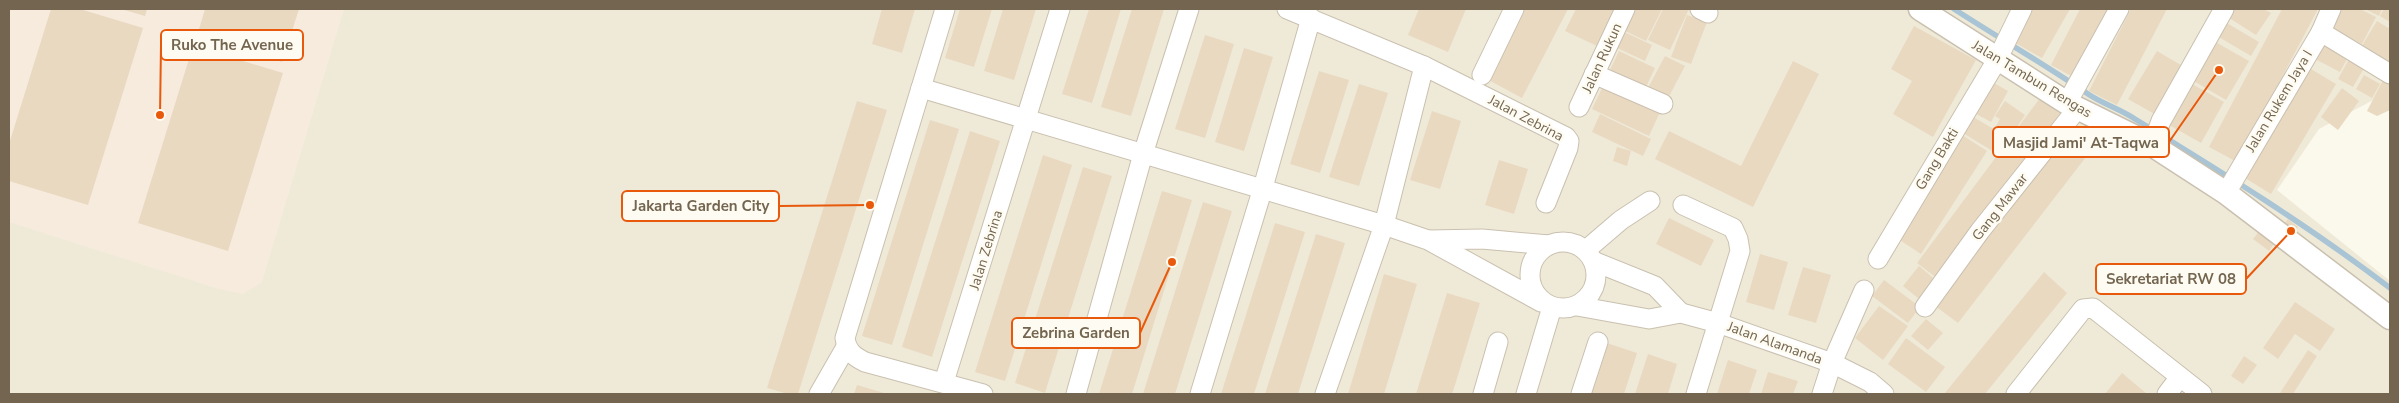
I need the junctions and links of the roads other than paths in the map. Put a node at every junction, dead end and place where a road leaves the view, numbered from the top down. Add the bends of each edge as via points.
1 (945, 9) edge
2 (1060, 9) edge
3 (1189, 9) edge
4 (1287, 9) edge
5 (1514, 9) edge
6 (1625, 9) edge
7 (1920, 9) edge
8 (2022, 9) edge
9 (2119, 9) edge
10 (2224, 9) edge
11 (2331, 9) edge
12 (1311, 18) junction
13 (2320, 32) junction
14 (2001, 50) junction
15 (1424, 66) junction
16 (1594, 74) junction
17 (2390, 74) edge
18 (1482, 75) dead end
19 (921, 88) junction
20 (2073, 98) junction
21 (1663, 104) dead end
22 (1579, 107) dead end
23 (1027, 118) junction
24 (2153, 142) junction
25 (1143, 154) junction
26 (2233, 181) junction
27 (1262, 190) junction
28 (1650, 201) dead end
29 (1546, 203) dead end
30 (1683, 206) dead end
31 (1384, 225) junction
32 (1428, 240) junction
33 (1549, 245) junction
34 (1590, 255) junction
35 (1878, 259) dead end
36 (1864, 290) dead end
37 (1546, 305) junction
38 (1577, 306) junction
39 (1925, 307) dead end
40 (1681, 313) junction
41 (2390, 318) edge
42 (1718, 323) junction
43 (1498, 342) dead end
44 (1598, 342) dead end
45 (846, 347) junction
46 (1832, 363) junction
47 (2180, 377) junction
48 (944, 382) junction
49 (820, 394) edge
50 (983, 394) edge
51 (1076, 394) edge
52 (1200, 394) edge
53 (1325, 394) edge
54 (1483, 394) edge
55 (1526, 394) edge
56 (1581, 394) edge
57 (1696, 394) edge
58 (1822, 394) edge
59 (1884, 394) edge
60 (2016, 394) edge
61 (2166, 394) edge
62 (2202, 394) edge

1 - 19 street
2 - 23 street, Jalan Zebrina
3 - 25 street
4 - 12 street, Jalan Zebrina
5 - 18 street
6 - 16 street, Jalan Rukun
7 - 14 street, Jalan Tambun Rengas
8 - 14 street, Gang Bakti
9 - 20 street, Gang Mawar
10 - 24 street via 2161,121
11 - 13 street, Jalan Rukem Jaya I
12 - 15 street, Jalan Zebrina
12 - 27 street
13 - 17 street
13 - 26 street, Jalan Rukem Jaya I
14 - 20 street, Jalan Tambun Rengas
14 - 35 street, Gang Bakti
15 - 29 street, Jalan Zebrina via 1566,137 1568,148
15 - 31 street
16 - 21 street
16 - 22 street, Jalan Rukun
19 - 23 street
19 - 45 street via 847,327
20 - 24 street, Jalan Tambun Rengas
20 - 39 street, Gang Mawar
23 - 25 street
23 - 48 street, Jalan Zebrina
24 - 26 street, Jalan Tambun Rengas
25 - 27 street
25 - 51 street
26 - 41 street, Jalan Tambun Rengas
27 - 31 street
27 - 52 street
28 - 34 street via 1621,220
30 - 42 street via 1733,228 1738,239 1740,251
31 - 32 street
31 - 53 street
32 - 33 street via 1482,239
32 - 37 street
33 - 34 street via 1575,243
33 - 37 street via 1538,252 1530,277 1533,290
34 - 38 street via 1597,276 1595,287
34 - 40 street via 1655,286
36 - 46 street
37 - 38 street via 1565,309
37 - 55 street
38 - 40 street, Jalan Alamanda via 1649,319
40 - 42 street, Jalan Alamanda
42 - 46 street, Jalan Alamanda
42 - 57 street, Jalan Alamanda
43 - 54 street
44 - 56 street
45 - 48 street via 854,357 864,362
45 - 49 street
46 - 58 street, Jalan Alamanda
46 - 59 street, Jalan Alamanda via 1870,382
47 - 60 street via 2088,307 2083,309
47 - 61 street
47 - 62 street
48 - 50 street

